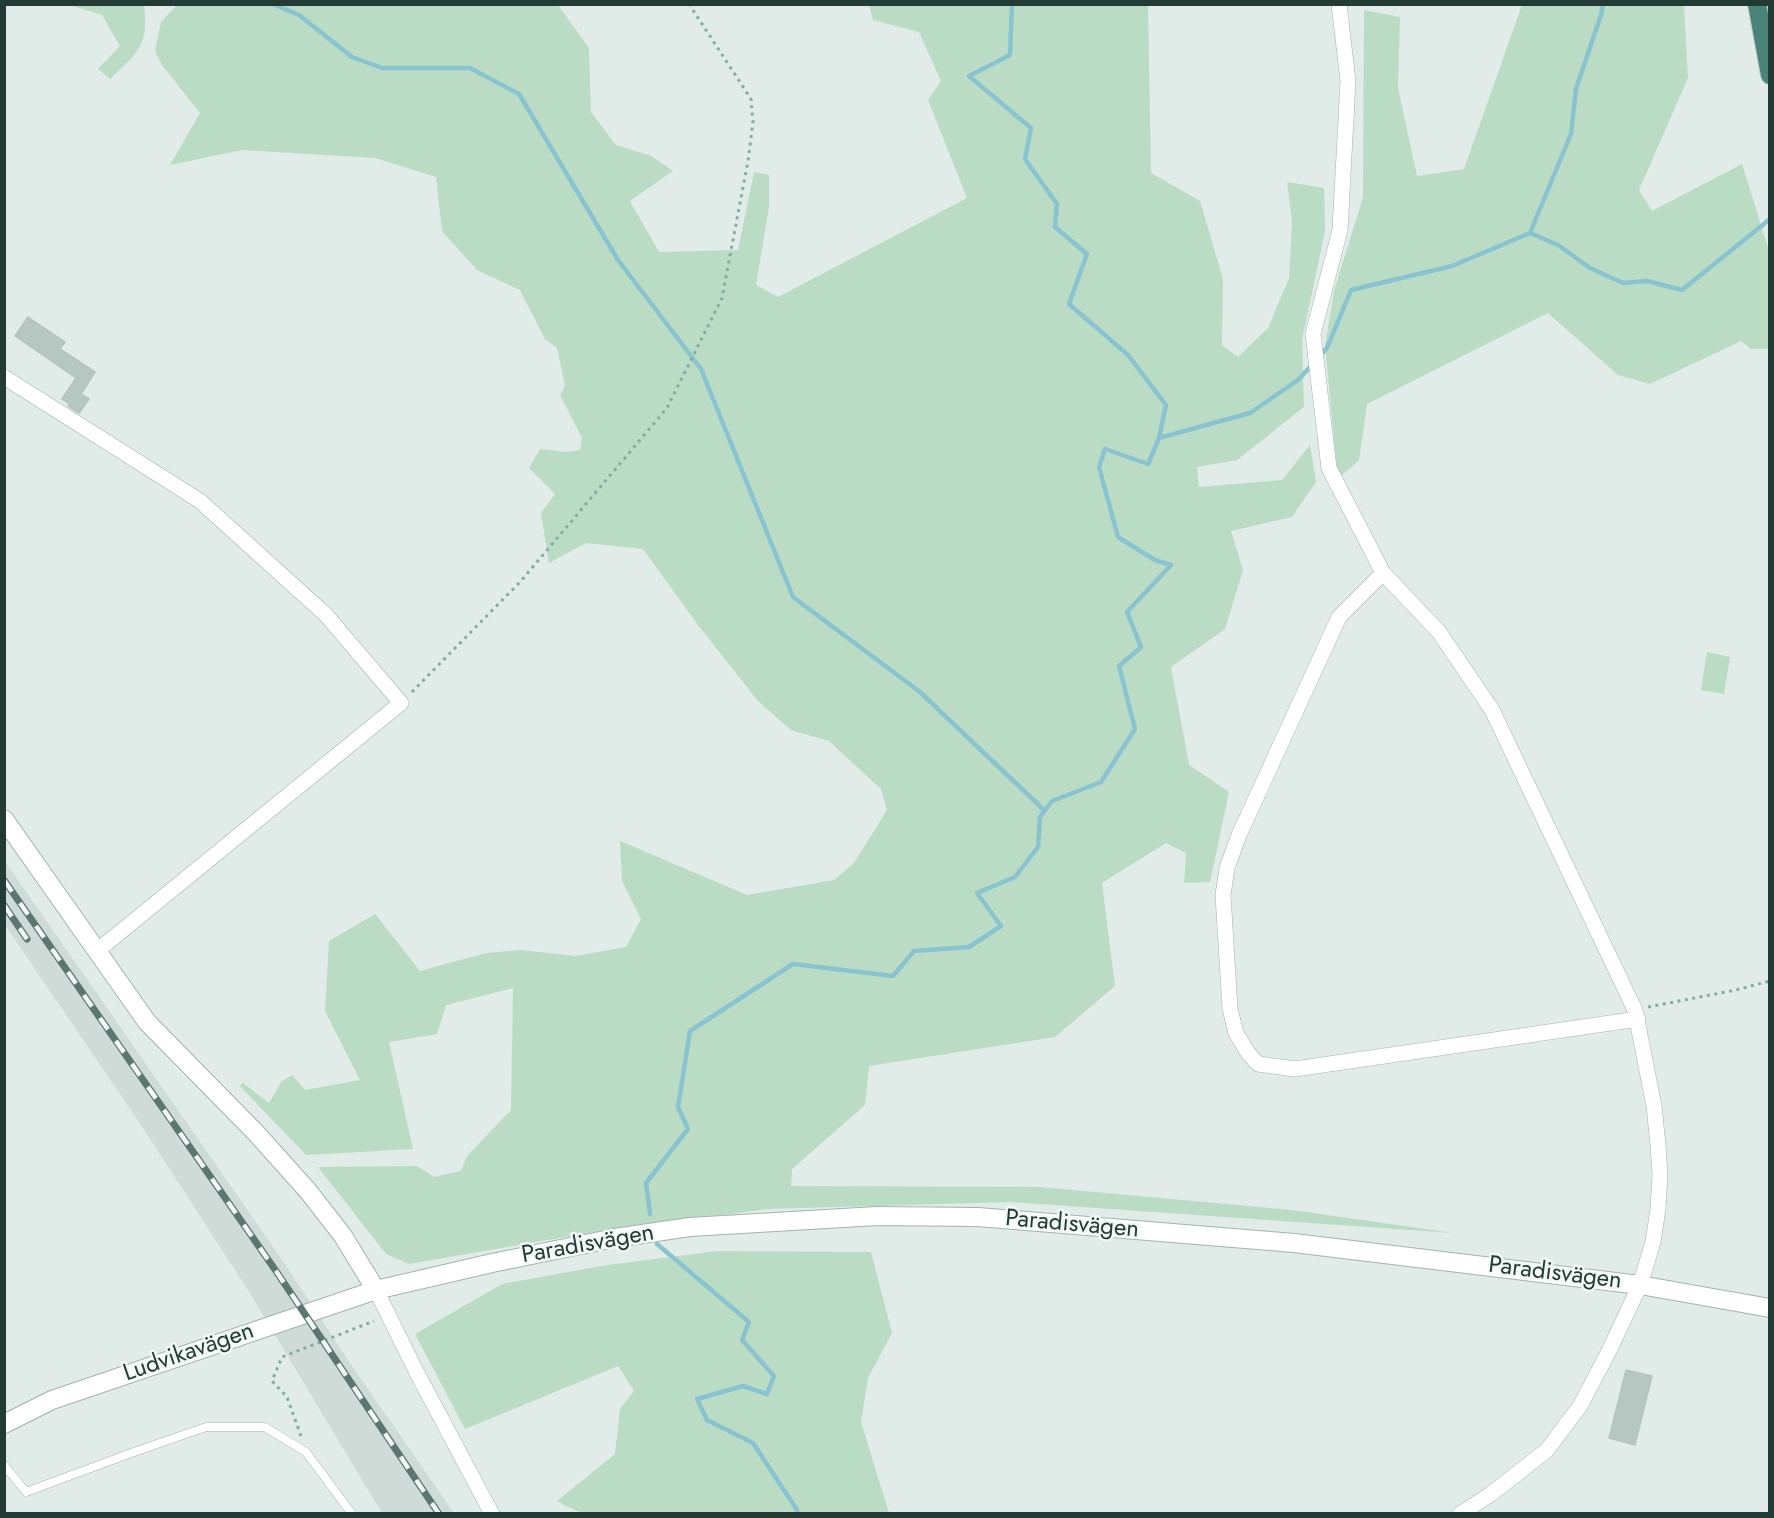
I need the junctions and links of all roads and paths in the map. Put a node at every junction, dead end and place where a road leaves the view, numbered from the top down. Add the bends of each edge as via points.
1 (689, 4) edge
2 (1339, 4) edge
3 (1757, 4) edge
4 (1770, 75) edge
5 (4, 376) edge
6 (1383, 573) junction
7 (401, 703) junction
8 (4, 819) edge
9 (97, 951) junction
10 (1770, 981) edge
11 (1636, 1014) junction
12 (1640, 1285) junction
13 (376, 1290) junction
14 (1770, 1308) edge
15 (387, 1315) junction
16 (4, 1424) edge
17 (306, 1452) junction
18 (4, 1465) edge
19 (352, 1514) edge
20 (492, 1514) edge
21 (1460, 1514) edge

1 - 7 path via 751,99 753,122 748,161 722,298 667,408 521,581
2 - 6 street via 1348,81 1340,230 1313,334 1329,468
3 - 4 highway
5 - 7 street via 200,501 326,615
6 - 11 street via 1439,632 1492,710
6 - 11 street via 1339,617 1227,868 1223,895 1230,1009 1236,1033 1258,1064 1295,1070
7 - 9 street
8 - 9 street
9 - 13 street via 147,1022 308,1191 344,1236
10 - 11 path
11 - 12 street via 1654,1106 1660,1176 1653,1242
12 - 13 street, Paradisvägen via 1294,1243 978,1217 877,1216 690,1227 615,1238
12 - 14 street, Paradisvägen
12 - 21 street via 1580,1406 1546,1450
13 - 15 street
13 - 16 street, Ludvikavägen via 52,1400
15 - 17 path via 282,1357 272,1381 287,1397
15 - 20 street
17 - 18 lane via 265,1427 206,1427 26,1492
17 - 19 lane

